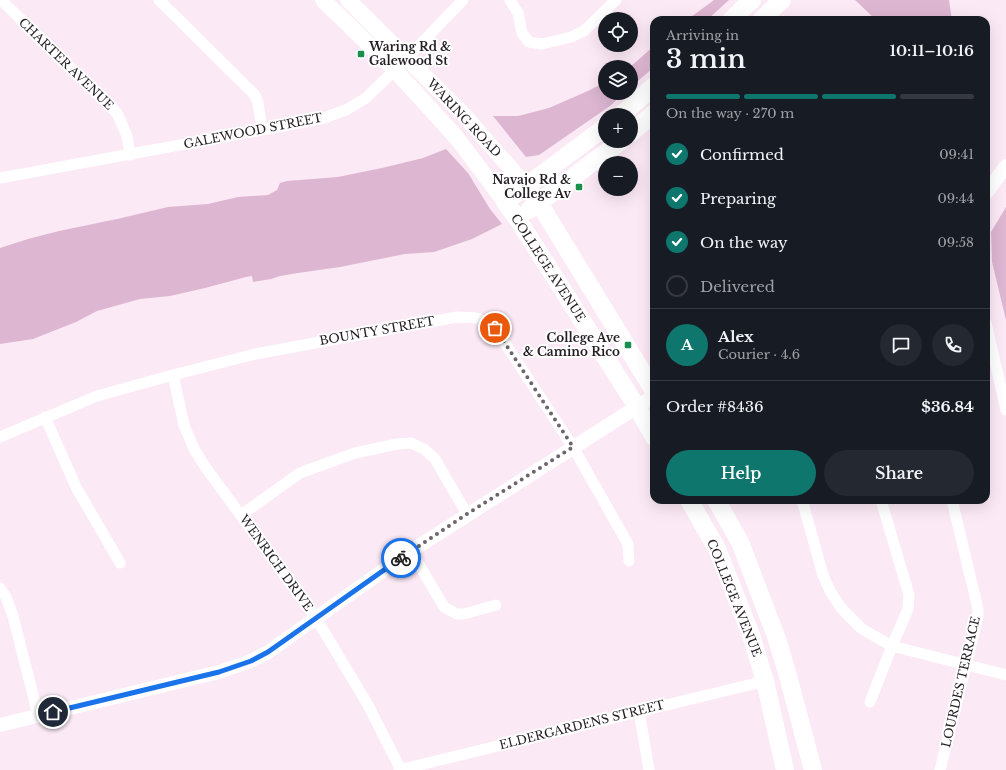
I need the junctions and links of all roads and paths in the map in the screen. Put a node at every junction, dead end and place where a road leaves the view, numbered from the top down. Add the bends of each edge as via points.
1 (1, 0) edge
2 (159, 0) edge
3 (323, 0) edge
4 (348, 0) edge
5 (463, 0) edge
6 (510, 0) edge
7 (616, 0) edge
8 (752, 0) edge
9 (782, 0) edge
10 (734, 16) edge
11 (765, 16) edge
12 (407, 58) junction
13 (395, 70) junction
14 (650, 89) edge
15 (628, 108) edge
16 (650, 116) edge
17 (638, 127) edge
18 (262, 130) junction
19 (598, 132) edge
20 (612, 148) edge
21 (130, 155) junction
22 (1006, 166) edge
23 (0, 178) edge
24 (527, 187) junction
25 (990, 188) edge
26 (505, 202) junction
27 (539, 203) junction
28 (517, 218) junction
29 (990, 340) edge
30 (173, 375) junction
31 (650, 384) edge
32 (650, 399) edge
33 (637, 407) junction
34 (1006, 410) edge
35 (45, 417) junction
36 (650, 430) edge
37 (0, 437) edge
38 (573, 447) junction
39 (691, 504) edge
40 (718, 504) edge
41 (803, 504) edge
42 (883, 504) edge
43 (953, 504) edge
44 (467, 514) junction
45 (241, 515) junction
46 (411, 551) junction
47 (629, 561) dead end
48 (120, 563) dead end
49 (0, 588) edge
50 (496, 605) dead end
51 (316, 618) junction
52 (892, 646) junction
53 (966, 664) junction
54 (1006, 676) edge
55 (765, 681) junction
56 (870, 702) dead end
57 (639, 711) junction
58 (38, 715) junction
59 (0, 725) edge
60 (400, 770) edge
61 (649, 770) edge
62 (785, 770) edge
63 (813, 770) edge
64 (940, 770) edge

1 - 21 street, CHARTER AVENUE via 117,113 127,136
2 - 18 street via 255,95
3 - 13 main road, WARING ROAD
4 - 12 main road, WARING ROAD
5 - 12 street, GALEWOOD STREET
6 - 7 street via 518,13 522,33 529,42 542,44 584,31
8 - 10 main road
9 - 11 main road
12 - 13 street, GALEWOOD STREET
12 - 24 main road, WARING ROAD via 464,115
13 - 18 street, GALEWOOD STREET via 366,98 346,110 321,119
13 - 26 main road, WARING ROAD via 456,136
14 - 15 main road
16 - 17 main road
18 - 21 street, GALEWOOD STREET
19 - 24 main road
20 - 27 main road
21 - 23 street, GALEWOOD STREET
22 - 25 street
24 - 26 main road
24 - 27 main road, COLLEGE AVENUE
26 - 28 main road, COLLEGE AVENUE
27 - 28 main road
27 - 31 main road, COLLEGE AVENUE
28 - 33 main road, COLLEGE AVENUE
29 - 34 street
30 - 35 street, BOUNTY STREET via 97,396
30 - 38 street, BOUNTY STREET via 255,354 457,317 474,317 483,319 495,328
30 - 45 street, WENRICH DRIVE via 184,425 194,449
32 - 33 street
33 - 36 main road, COLLEGE AVENUE
33 - 38 street
35 - 37 street, BOUNTY STREET
35 - 48 street via 76,487
38 - 44 street
38 - 47 street, BOUNTY STREET via 628,544
39 - 55 main road, COLLEGE AVENUE via 717,548 752,635
40 - 63 main road, COLLEGE AVENUE via 740,542 777,639
41 - 52 street via 830,592 841,608 862,628
42 - 52 street via 909,595 908,609
43 - 53 street, LOURDES TERRACE via 978,609
44 - 45 street via 434,459 424,449 411,444 396,444 355,453 300,473
44 - 46 street
45 - 51 street, WENRICH DRIVE
46 - 50 street via 444,607 457,614 464,614
46 - 51 street
49 - 58 street via 13,616
51 - 58 street via 251,661 219,672
51 - 60 street, WENRICH DRIVE via 368,705
52 - 53 street
52 - 56 street
53 - 54 street
53 - 64 street, LOURDES TERRACE
55 - 57 street, ELDERGARDENS STREET
55 - 62 main road, COLLEGE AVENUE
57 - 60 street, ELDERGARDENS STREET
57 - 61 street
58 - 59 street

